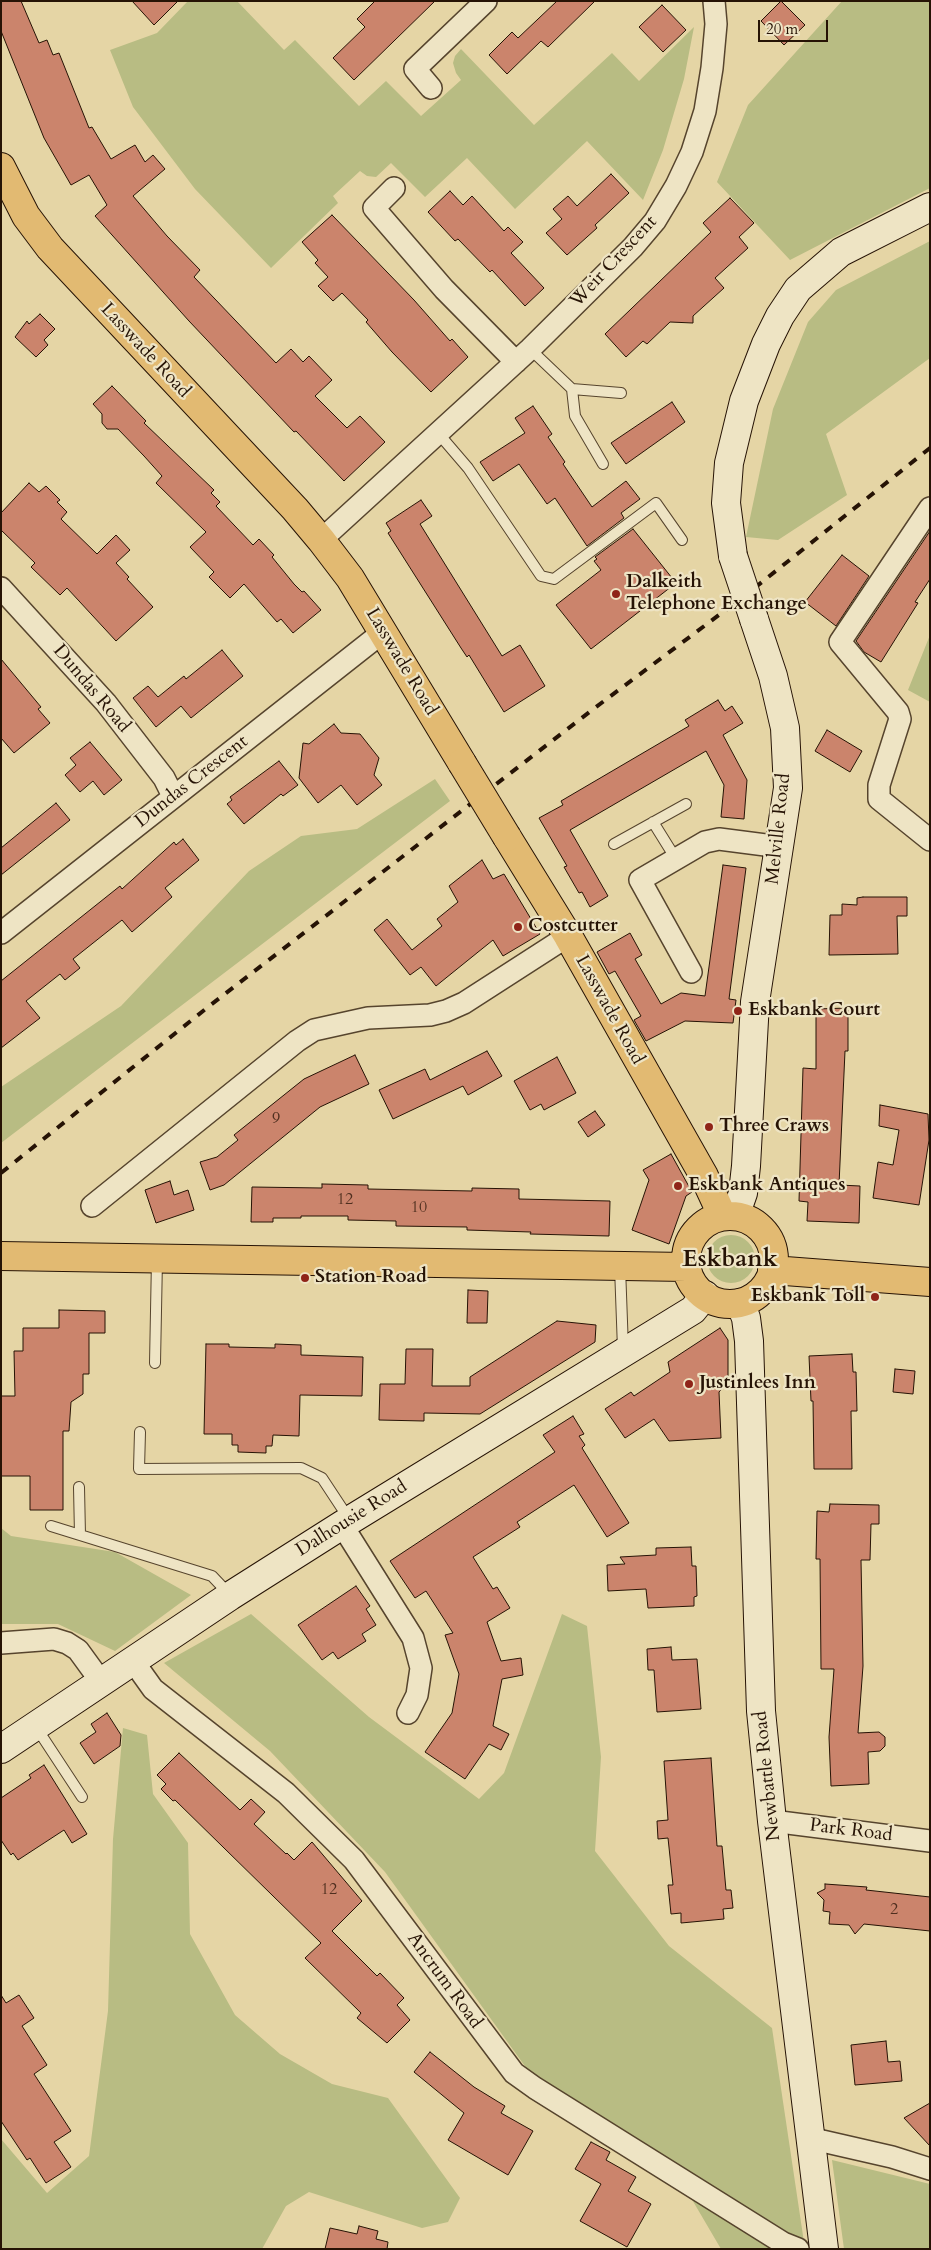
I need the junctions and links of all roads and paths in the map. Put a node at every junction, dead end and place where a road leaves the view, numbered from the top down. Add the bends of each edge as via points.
1 (486, 1) edge
2 (714, 1) edge
3 (432, 88) dead end
4 (1, 167) edge
5 (394, 188) dead end
6 (930, 207) edge
7 (523, 356) junction
8 (572, 389) junction
9 (622, 393) dead end
10 (438, 433) junction
11 (603, 464) dead end
12 (930, 508) edge
13 (321, 540) junction
14 (682, 540) dead end
15 (2, 591) edge
16 (383, 632) junction
17 (173, 796) junction
18 (686, 804) dead end
19 (653, 822) junction
20 (930, 840) edge
21 (614, 844) dead end
22 (780, 847) junction
23 (676, 859) junction
24 (1, 932) edge
25 (568, 936) junction
26 (691, 972) dead end
27 (92, 1206) dead end
28 (729, 1216) junction
29 (1, 1256) edge
30 (156, 1258) junction
31 (620, 1267) junction
32 (686, 1267) junction
33 (772, 1270) junction
34 (930, 1282) edge
35 (705, 1295) junction
36 (740, 1302) junction
37 (623, 1353) junction
38 (156, 1362) dead end
39 (140, 1432) dead end
40 (79, 1487) dead end
41 (346, 1522) junction
42 (51, 1526) dead end
43 (80, 1535) junction
44 (230, 1596) junction
45 (1, 1642) edge
46 (133, 1661) junction
47 (102, 1683) junction
48 (408, 1713) dead end
49 (35, 1726) junction
50 (1, 1749) edge
51 (82, 1797) dead end
52 (772, 1821) junction
53 (930, 1841) edge
54 (810, 2146) junction
55 (930, 2169) edge
56 (824, 2248) edge
57 (798, 2249) edge
58 (818, 2249) edge

1 - 3 street via 415,69
2 - 7 street, Weir Crescent via 716,24 705,111 692,152 676,186 655,221 632,247
4 - 13 main road, Lasswade Road via 26,216 50,248
5 - 7 street via 374,208 444,290
6 - 22 main road, Melville Road, bridge via 841,252 798,290 766,344 744,400 729,463 726,503 732,556 773,676 785,728 788,788
7 - 8 lane
7 - 10 street, Weir Crescent
8 - 9 lane
8 - 11 lane via 575,416
10 - 13 street, Weir Crescent
10 - 14 lane via 468,468 541,576 554,579 656,503
12 - 20 street via 840,642 898,712 900,719 879,785 880,799
13 - 16 main road, Lasswade Road via 350,578
15 - 17 street, Dundas Road via 106,703 164,778
16 - 17 street, Dundas Crescent
16 - 25 main road, Lasswade Road, bridge
17 - 24 street, Dundas Crescent
18 - 19 lane
19 - 21 lane
19 - 23 lane
22 - 23 street via 719,839 705,842
22 - 28 main road, Melville Road via 755,1002 743,1193
23 - 26 street via 640,880
25 - 27 street via 464,1003 446,1011 430,1015 368,1018 314,1030
25 - 28 main road, Lasswade Road
28 - 32 main road via 702,1225 693,1235 688,1244
28 - 33 main road via 755,1225 764,1234 770,1245
29 - 30 main road
30 - 31 main road
30 - 38 lane
31 - 32 main road
31 - 37 lane
32 - 35 main road via 689,1277
33 - 34 main road
33 - 36 main road via 766,1287
35 - 36 main road via 722,1303
35 - 37 main road, Dalhousie Road via 693,1310
36 - 52 main road, Newbattle Road via 749,1341 761,1711
37 - 41 main road, Dalhousie Road
39 - 41 lane via 139,1469 301,1468 322,1478
40 - 43 lane
41 - 44 main road, Dalhousie Road
41 - 48 street via 413,1638 421,1668 417,1694
42 - 43 lane
43 - 44 lane via 212,1576
44 - 46 main road, Dalhousie Road
45 - 47 street via 54,1639 67,1642 78,1650
46 - 47 main road, Dalhousie Road
46 - 57 street, Ancrum Road via 153,1690 286,1793 354,1860 514,2073 775,2238
47 - 49 main road, Dalhousie Road
49 - 50 main road, Dalhousie Road
49 - 51 lane
52 - 53 street, Park Road
52 - 54 main road, Newbattle Road
54 - 55 street via 892,2157
54 - 56 main road, Newbattle Road
56 - 58 street

